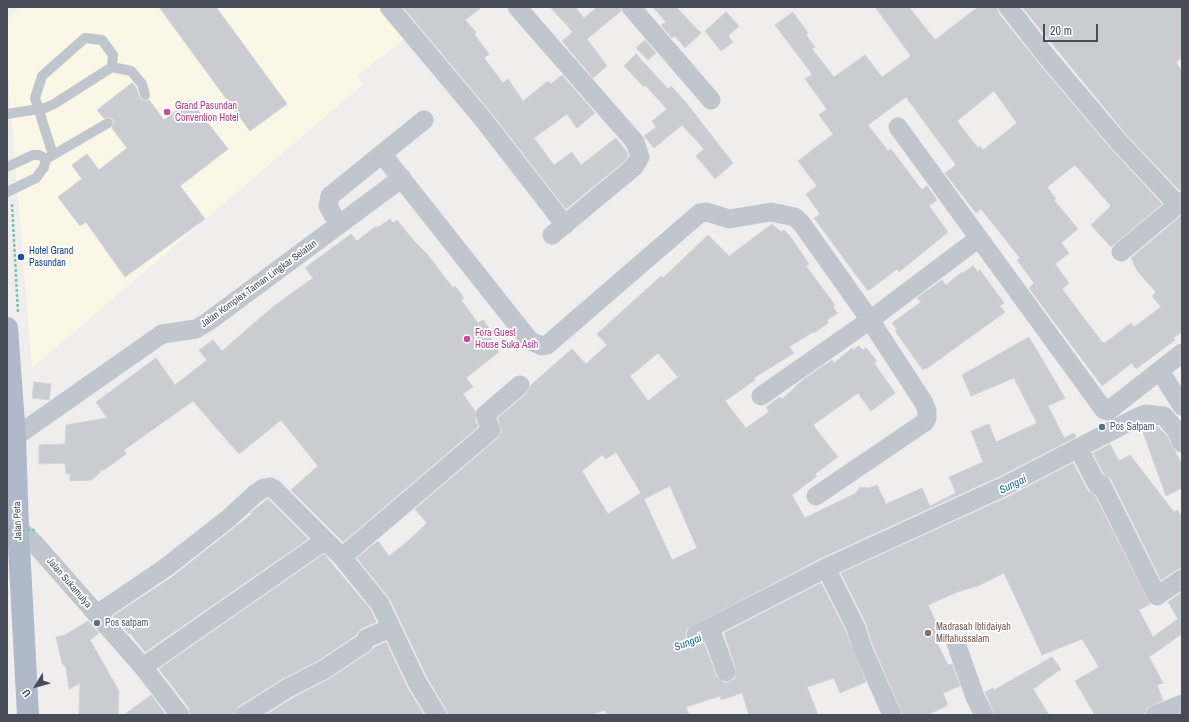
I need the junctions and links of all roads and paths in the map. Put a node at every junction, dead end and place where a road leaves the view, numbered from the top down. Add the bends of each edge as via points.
1 (389, 7) edge
2 (517, 7) edge
3 (631, 7) edge
4 (1008, 7) edge
5 (112, 67) junction
6 (145, 95) dead end
7 (711, 100) dead end
8 (38, 109) junction
9 (7, 114) edge
10 (424, 120) dead end
11 (108, 123) dead end
12 (898, 127) dead end
13 (382, 154) junction
14 (49, 157) junction
15 (7, 167) edge
16 (402, 178) junction
17 (9, 191) edge
18 (1180, 203) edge
19 (339, 225) junction
20 (979, 238) junction
21 (1121, 252) dead end
22 (870, 320) junction
23 (13, 321) edge
24 (1182, 353) edge
25 (1160, 371) junction
26 (520, 385) dead end
27 (761, 396) dead end
28 (1182, 406) edge
29 (15, 437) junction
30 (1182, 443) edge
31 (1080, 451) junction
32 (816, 496) dead end
33 (20, 529) edge
34 (324, 541) junction
35 (342, 557) junction
36 (826, 568) junction
37 (1182, 579) edge
38 (97, 614) junction
39 (391, 628) junction
40 (956, 643) dead end
41 (143, 667) junction
42 (726, 672) dead end
43 (1182, 704) edge
44 (28, 715) edge
45 (180, 715) edge
46 (245, 715) edge
47 (437, 715) edge
48 (892, 715) edge
49 (984, 715) edge
50 (1155, 715) edge

1 - 2 street via 482,118 558,230 634,167 640,157 635,142
3 - 7 street
4 - 18 street via 1118,141
5 - 6 lane via 131,71 140,81
5 - 8 lane via 54,104
5 - 8 lane via 113,55 102,40 86,38 42,76 35,98
8 - 9 lane
8 - 14 lane
10 - 13 street
11 - 14 lane
12 - 20 street
13 - 16 street
13 - 19 street via 330,196 328,206
14 - 15 lane via 33,155
14 - 17 lane via 36,178
16 - 19 street, Jalan Komplex Taman Lingkar Selatan
16 - 22 street via 530,341 536,345 547,345 703,212 729,218 771,212 795,217
17 - 23 path
18 - 21 street
19 - 29 street, Jalan Komplex Taman Lingkar Selatan via 209,321 196,329 162,334
20 - 22 street
20 - 25 street via 1104,410 1108,411
22 - 27 street
22 - 32 street via 924,403 927,418 918,427
23 - 29 main road, Jalan Peta
24 - 25 street
25 - 28 street
26 - 35 street via 485,415 491,430
29 - 33 main road, Jalan Peta
30 - 31 street via 1176,430 1164,416 1151,414 1138,417
31 - 36 street
31 - 37 street via 1098,486 1101,484 1157,596
33 - 38 street, Jalan Sukamulya
33 - 44 main road, Jalan Peta
34 - 35 street
34 - 38 street via 274,489 264,488 165,568
34 - 41 street
35 - 39 street via 380,604
36 - 42 street via 703,632
36 - 48 street via 856,628
38 - 41 street, Jalan Sukamulya
39 - 46 street via 367,638 364,643 325,668
39 - 47 street
40 - 49 street
41 - 45 street, Jalan Sukamulya
43 - 50 street

